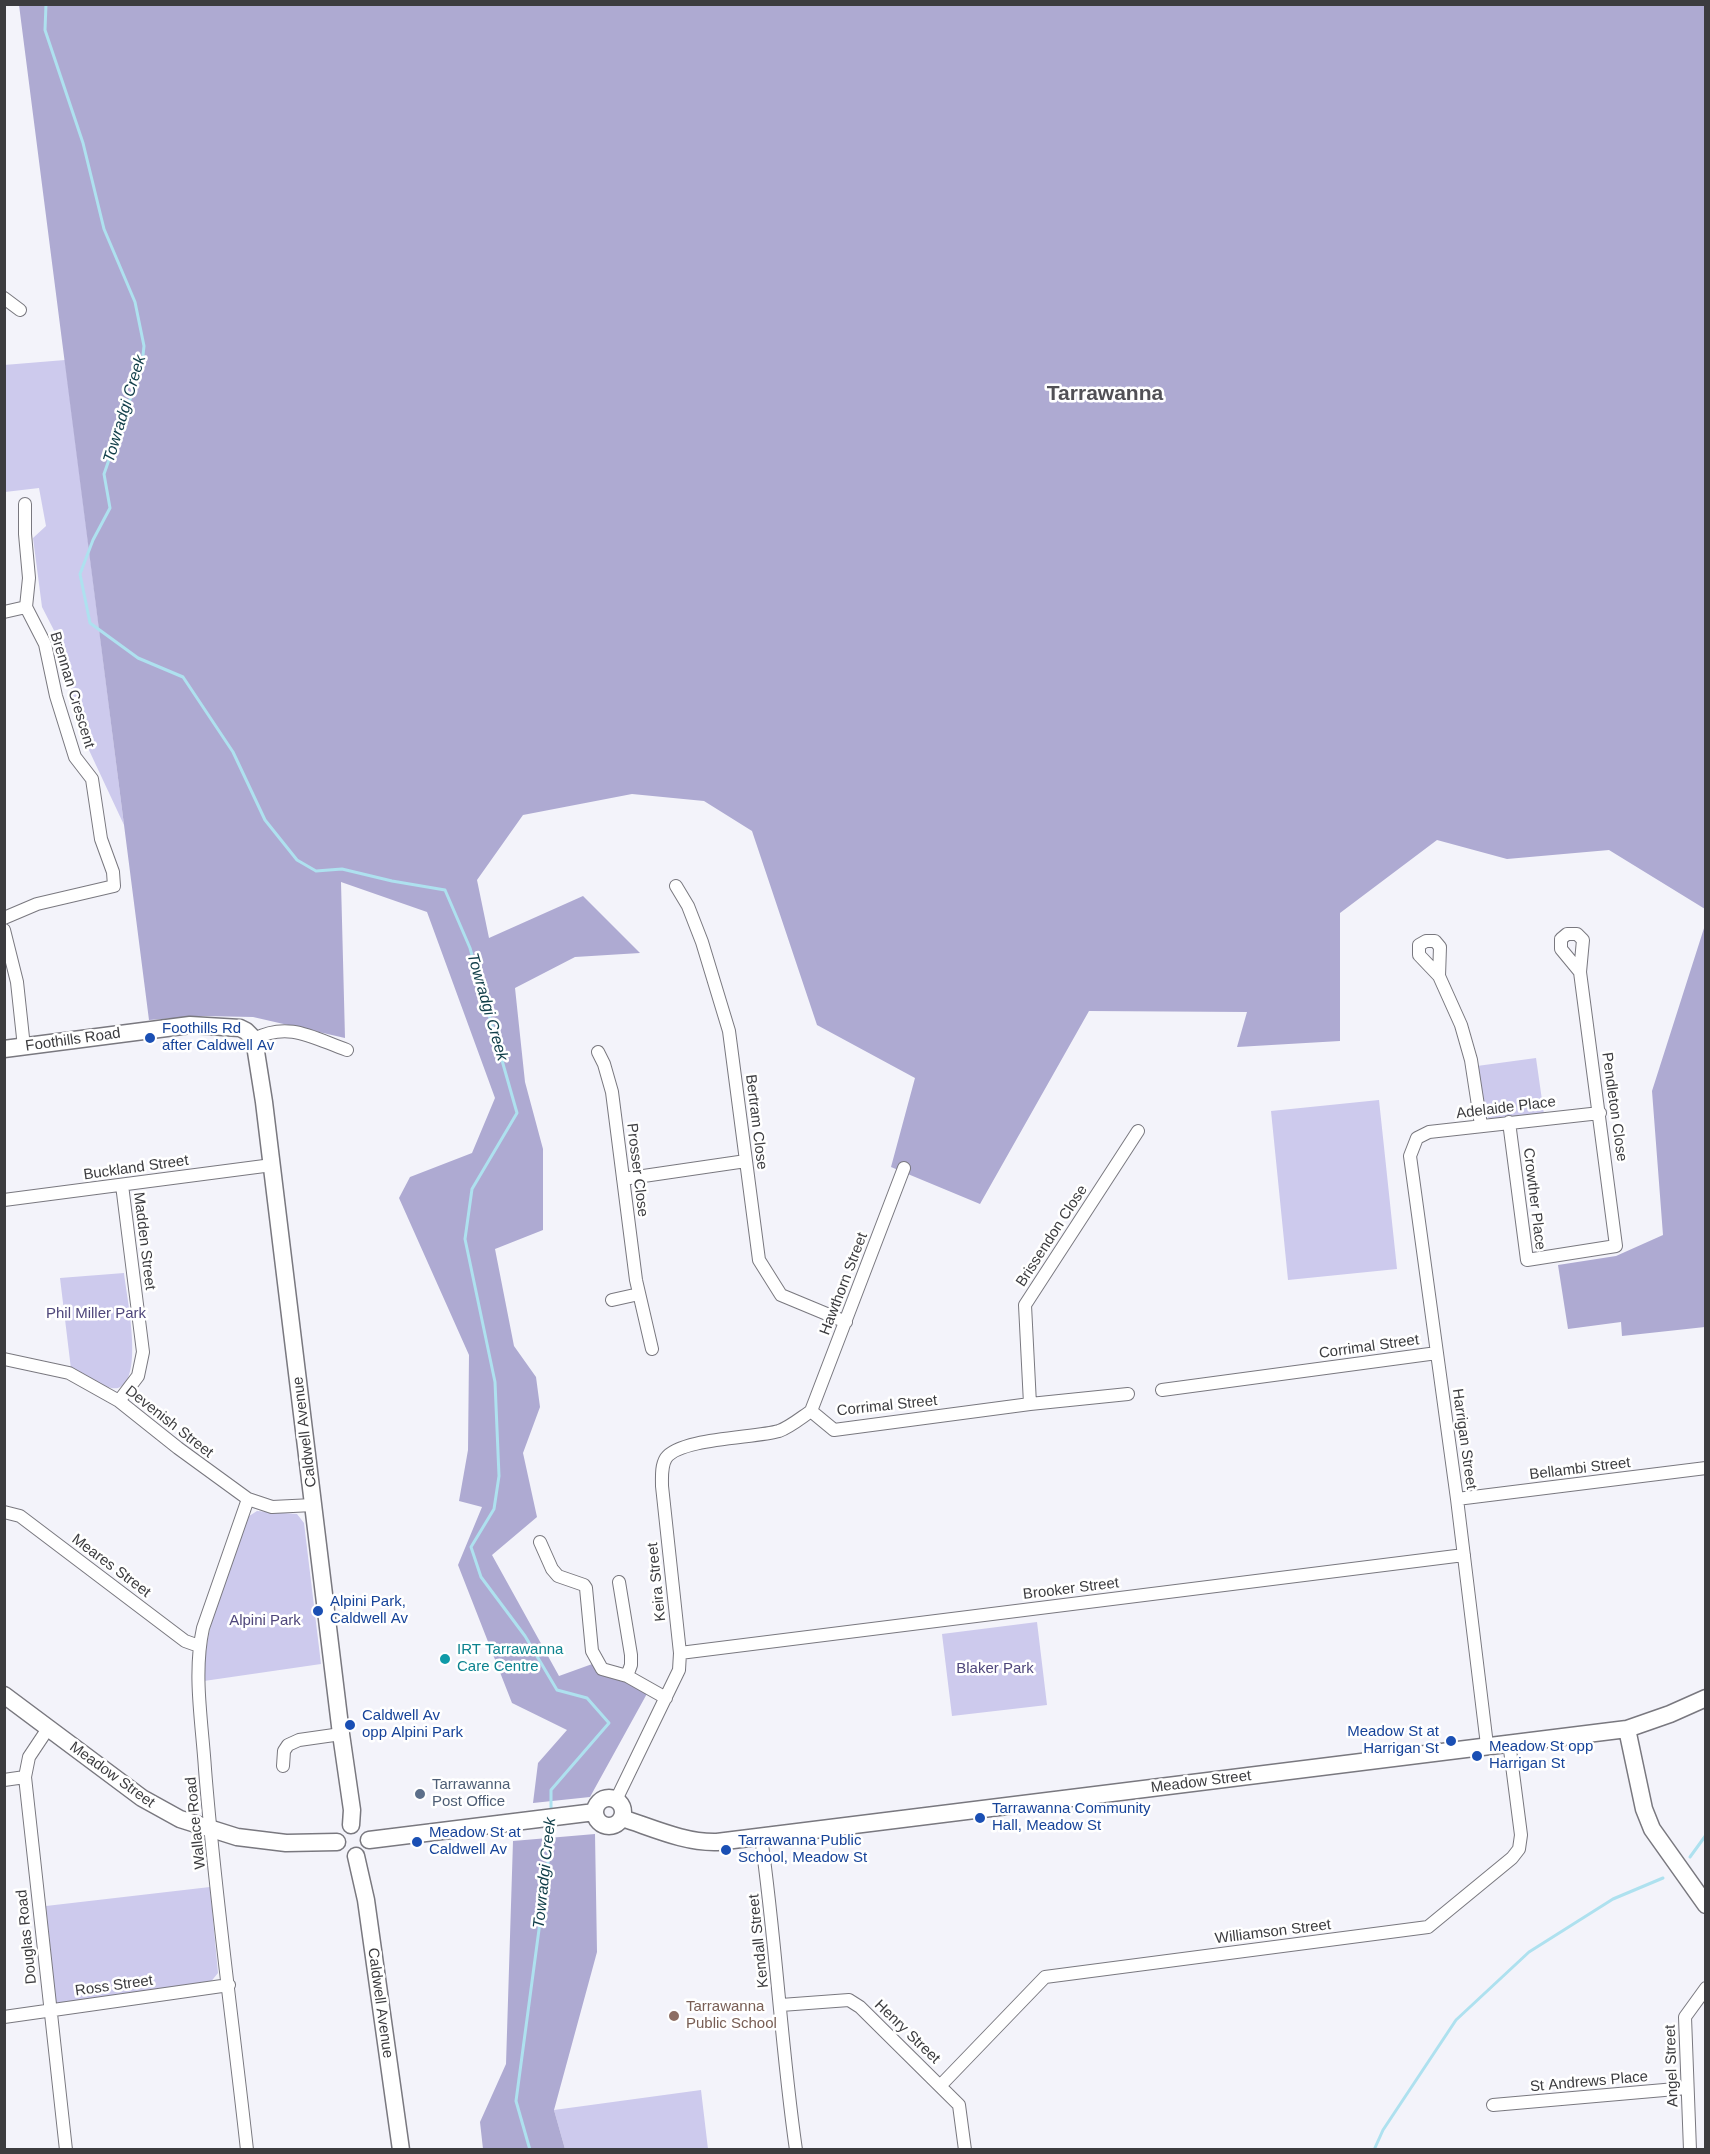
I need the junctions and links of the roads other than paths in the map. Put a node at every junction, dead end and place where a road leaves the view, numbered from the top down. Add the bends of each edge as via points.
1 (4, 298) edge
2 (20, 310) dead end
3 (25, 504) dead end
4 (26, 607) junction
5 (4, 612) edge
6 (676, 886) dead end
7 (4, 918) edge
8 (4, 930) edge
9 (1580, 972) dead end
10 (1439, 976) dead end
11 (254, 1039) junction
12 (24, 1047) junction
13 (4, 1049) edge
14 (347, 1050) dead end
15 (598, 1052) dead end
16 (1600, 1113) junction
17 (1509, 1122) junction
18 (1481, 1125) junction
19 (1138, 1131) dead end
20 (1417, 1138) joint
21 (746, 1161) junction
22 (272, 1165) junction
23 (904, 1168) dead end
24 (623, 1179) junction
25 (122, 1185) junction
26 (4, 1200) edge
27 (1616, 1246) joint
28 (639, 1294) junction
29 (612, 1300) dead end
30 (846, 1323) junction
31 (652, 1349) dead end
32 (1437, 1353) junction
33 (4, 1359) edge
34 (1162, 1390) dead end
35 (1128, 1394) dead end
36 (119, 1401) junction
37 (1030, 1404) junction
38 (811, 1411) junction
39 (1706, 1468) edge
40 (248, 1499) junction
41 (1457, 1499) junction
42 (313, 1505) junction
43 (4, 1512) edge
44 (540, 1542) dead end
45 (1464, 1555) junction
46 (619, 1582) dead end
47 (199, 1646) junction
48 (680, 1653) junction
49 (627, 1676) junction
50 (4, 1695) edge
51 (666, 1698) junction
52 (1706, 1698) edge
53 (49, 1727) junction
54 (1628, 1729) junction
55 (341, 1734) junction
56 (1509, 1742) junction
57 (1487, 1745) junction
58 (283, 1766) dead end
59 (26, 1777) junction
60 (4, 1780) edge
61 (616, 1800) junction
62 (595, 1812) junction
63 (622, 1818) junction
64 (351, 1825) junction
65 (209, 1829) junction
66 (761, 1837) junction
67 (369, 1840) junction
68 (338, 1842) junction
69 (356, 1856) junction
70 (1706, 1905) edge
71 (229, 1985) junction
72 (1706, 1988) edge
73 (781, 2005) junction
74 (50, 2011) junction
75 (4, 2017) edge
76 (940, 2086) junction
77 (1687, 2088) junction
78 (1493, 2105) dead end
79 (66, 2150) edge
80 (247, 2150) edge
81 (400, 2150) edge
82 (796, 2150) edge
83 (964, 2150) edge
84 (1690, 2150) edge

1 - 2 street
3 - 4 street via 29,578
4 - 5 street
4 - 7 street, Brennan Crescent via 45,644 75,757 92,779 101,839 114,886 37,904
6 - 21 street, Bertram Close via 702,942 729,1032
8 - 12 street via 17,982
9 - 16 street, Pendleton Close
10 - 18 street via 1461,1025 1471,1060
11 - 12 main road, Foothills Road via 240,1028 190,1025
11 - 14 street via 281,1029
11 - 22 main road, Caldwell Avenue
12 - 13 main road, Foothills Road
15 - 24 street, Prosser Close via 612,1092
16 - 17 street, Adelaide Place
16 - 27 street, Pendleton Close
17 - 18 street, Adelaide Place
17 - 27 street, Crowther Place via 1527,1260
18 - 20 street, Adelaide Place via 1429,1132
19 - 37 street, Brissendon Close via 1025,1305
20 - 32 street, Harrigan Street via 1410,1156
21 - 24 street
21 - 30 street, Bertram Close via 759,1260 781,1295
22 - 25 street, Buckland Street
22 - 42 main road, Caldwell Avenue
23 - 30 street, Hawthorn Street
24 - 28 street, Prosser Close
25 - 26 street, Buckland Street
25 - 36 street, Madden Street via 143,1352 138,1376
28 - 29 street
28 - 31 street, Prosser Close
30 - 38 street, Hawthorn Street
32 - 34 street, Corrimal Street
32 - 41 street, Harrigan Street
33 - 36 street, Devenish Street via 69,1373
35 - 37 street, Corrimal Street
36 - 40 street, Devenish Street
37 - 38 street, Corrimal Street via 834,1430
38 - 48 street, Keira Street via 781,1431 686,1446 666,1459 662,1486
39 - 41 street, Bellambi Street
40 - 42 street, Devenish Street via 272,1507
40 - 47 street, Wallace Road
41 - 45 street, Harrigan Street
42 - 55 main road, Caldwell Avenue
43 - 47 street, Meares Street via 20,1516 185,1641
44 - 49 street via 558,1576 586,1588 592,1651 602,1669
45 - 48 street, Brooker Street
45 - 57 street, Harrigan Street
46 - 49 street via 631,1655
47 - 65 street, Wallace Road
48 - 51 street, Keira Street via 679,1670
49 - 51 street
50 - 53 main road, Meadow Street
51 - 61 street, Keira Street
52 - 54 main road, Meadow Street
53 - 59 street, Douglas Road via 29,1757
53 - 65 main road, Meadow Street via 142,1798 180,1819
54 - 56 main road, Meadow Street
54 - 70 main road via 1644,1809 1652,1829
55 - 58 street via 293,1742 284,1751
55 - 64 main road, Caldwell Avenue
56 - 57 main road, Meadow Street
56 - 76 street, Williamson Street via 1521,1835 1519,1849 1428,1927 1045,1977
57 - 66 main road, Meadow Street
59 - 60 street
59 - 74 street, Douglas Road
61 - 62 main road via 602,1800
61 - 63 main road via 623,1809
62 - 63 main road via 598,1821 606,1826 616,1825
62 - 67 main road
63 - 66 main road, Meadow Street via 697,1842
64 - 67 main road via 365,1830
64 - 68 main road via 340,1833
65 - 68 main road, Meadow Street via 278,1842
65 - 71 street, Wallace Road
66 - 73 street, Kendall Street
67 - 69 main road via 365,1851
68 - 69 main road via 344,1854
69 - 81 main road, Caldwell Avenue via 366,1900
71 - 74 street, Ross Street
71 - 80 street, Wallace Road
72 - 77 street, Angel Street via 1684,2017
73 - 76 street, Henry Street via 849,2000
73 - 82 street, Kendall Street
74 - 75 street, Ross Street
74 - 79 street, Douglas Road
76 - 83 street, Henry Street via 959,2105
77 - 78 street, St Andrews Place
77 - 84 street, Angel Street

